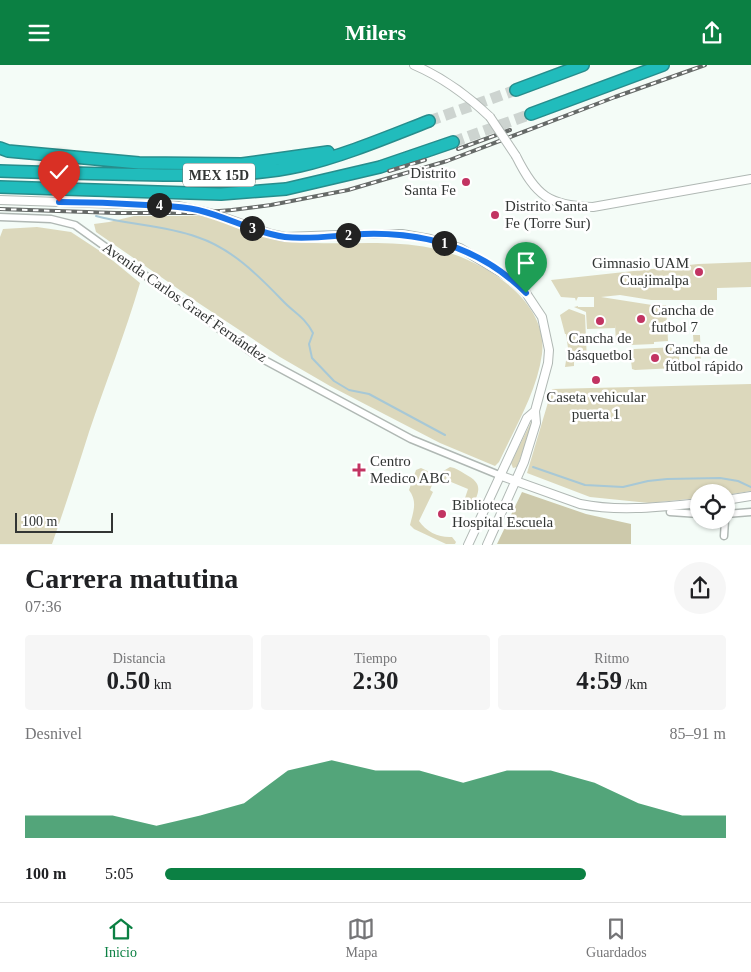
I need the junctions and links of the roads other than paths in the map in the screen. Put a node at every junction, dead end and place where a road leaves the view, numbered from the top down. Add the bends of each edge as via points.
1 (414, 65) edge
2 (583, 65) edge
3 (664, 65) edge
4 (516, 90) tunnel mouth
5 (531, 114) tunnel mouth
6 (429, 121) tunnel mouth
7 (453, 142) tunnel mouth
8 (0, 148) edge
9 (357, 148) junction
10 (0, 171) edge
11 (751, 179) edge
12 (0, 187) edge
13 (0, 200) edge
14 (0, 217) edge
15 (535, 411) junction
16 (499, 475) junction
17 (516, 481) junction
18 (751, 496) edge
19 (735, 499) edge
20 (690, 504) edge
21 (670, 512) dead end
22 (751, 512) edge
23 (690, 513) edge
24 (735, 513) edge
25 (724, 529) edge
26 (724, 536) dead end
27 (468, 545) edge
28 (487, 545) edge

1 - 11 street, bridge via 471,99 490,117 530,182 554,201 570,206 593,207
2 - 4 highway
3 - 5 highway
6 - 9 highway, MEX 15D
7 - 12 highway, MEX 15D via 380,167 286,189 221,194
8 - 9 highway via 139,163 242,164
9 - 10 highway, MEX 15D via 300,166 222,175
13 - 15 street via 179,206 285,237 402,234 460,248 510,277 542,317 549,349 547,370
14 - 16 street, Avenida Carlos Graef Fernández via 51,219 75,225 257,356 411,439
15 - 16 street via 527,418
15 - 17 street via 536,423
16 - 17 street
16 - 27 street
17 - 20 street via 594,507 640,508
17 - 28 street
18 - 19 street
21 - 23 street
22 - 24 street
25 - 26 street

